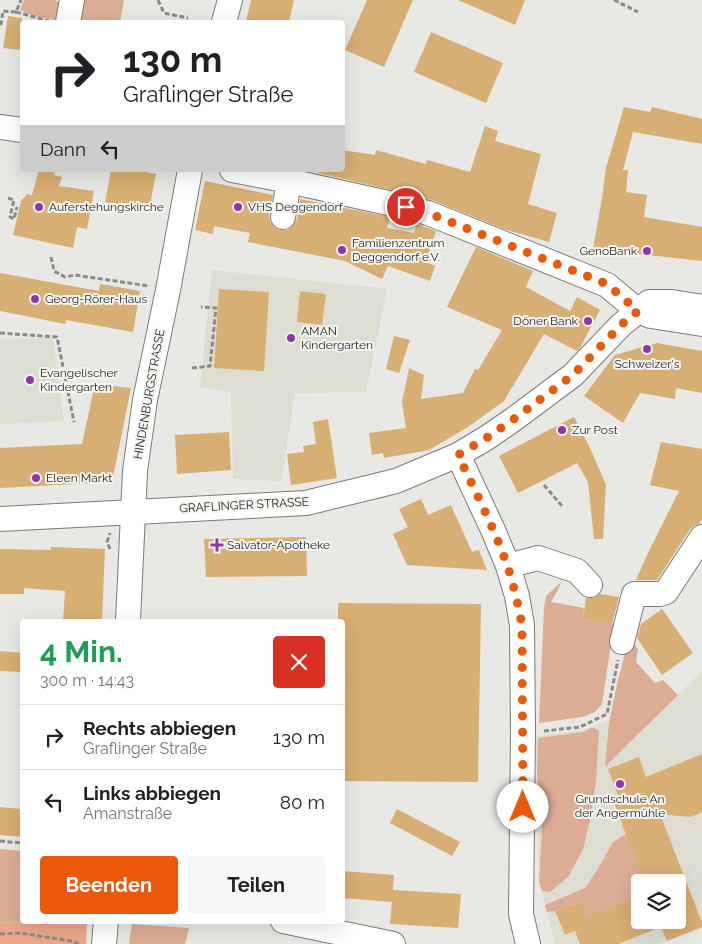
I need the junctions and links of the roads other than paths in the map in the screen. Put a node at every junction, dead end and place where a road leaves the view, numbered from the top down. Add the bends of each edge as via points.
1 (230, 0) edge
2 (225, 20) edge
3 (0, 127) edge
4 (20, 130) edge
5 (190, 172) edge
6 (243, 172) edge
7 (289, 180) junction
8 (283, 217) dead end
9 (702, 307) edge
10 (638, 311) junction
11 (702, 324) edge
12 (458, 455) junction
13 (133, 512) junction
14 (0, 519) edge
15 (702, 537) edge
16 (508, 566) junction
17 (590, 585) dead end
18 (128, 619) edge
19 (622, 642) road end
20 (106, 924) edge
21 (297, 924) edge
22 (104, 944) edge
23 (393, 944) edge
24 (528, 944) edge

1 - 2 street
3 - 4 street
5 - 13 street, HINDENBURGSTRASSE via 145,400
6 - 7 street
7 - 8 street
7 - 10 street via 428,213 607,284
9 - 10 street, GRAFLINGER STRASSE via 649,302
10 - 11 street
10 - 12 street, GRAFLINGER STRASSE via 573,375
12 - 13 street, GRAFLINGER STRASSE via 396,481 306,503
12 - 16 street
13 - 14 street, GRAFLINGER STRASSE
13 - 18 street, HINDENBURGSTRASSE
15 - 19 street via 666,592 634,594
16 - 17 street via 538,558 577,571
16 - 24 street via 522,625 521,914
20 - 22 street
21 - 23 street

